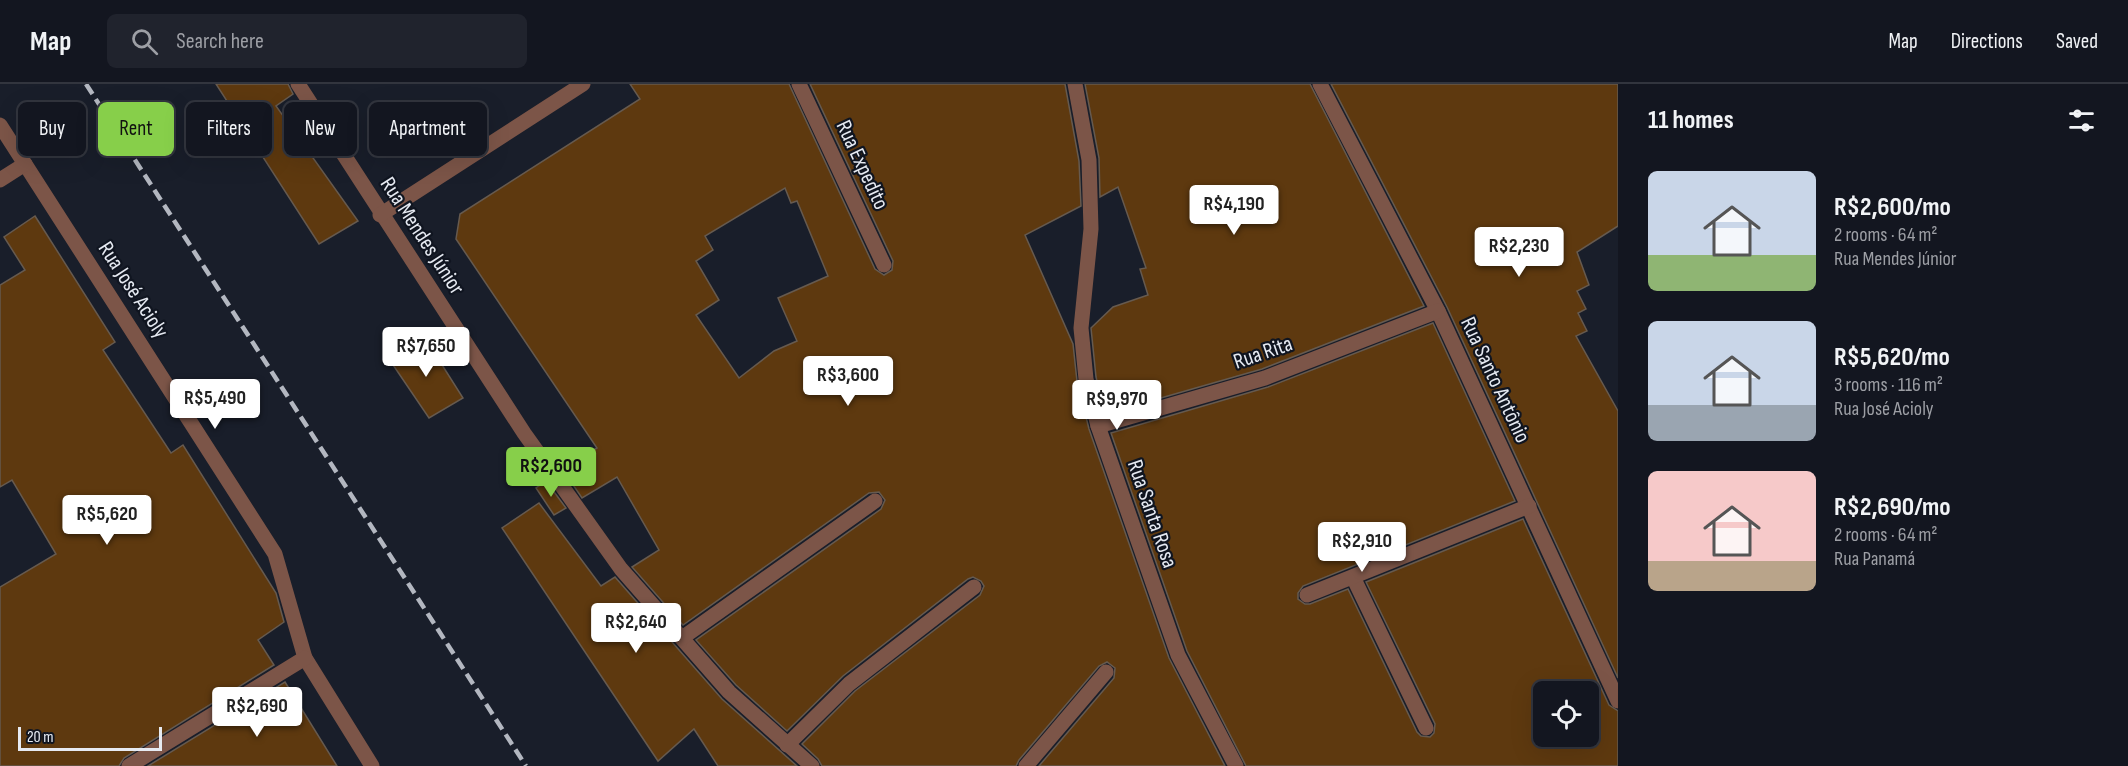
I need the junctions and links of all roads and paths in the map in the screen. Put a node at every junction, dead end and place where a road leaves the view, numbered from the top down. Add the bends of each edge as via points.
1 (298, 84) edge
2 (583, 84) edge
3 (799, 84) edge
4 (1075, 84) edge
5 (1320, 84) edge
6 (0, 125) edge
7 (26, 164) junction
8 (0, 180) edge
9 (380, 215) junction
10 (884, 265) dead end
11 (1438, 311) junction
12 (1098, 426) junction
13 (875, 501) dead end
14 (1529, 506) junction
15 (1353, 577) junction
16 (974, 586) dead end
17 (1307, 595) dead end
18 (682, 638) junction
19 (305, 658) junction
20 (1106, 672) dead end
21 (1618, 701) edge
22 (1426, 728) dead end
23 (787, 745) junction
24 (129, 766) edge
25 (372, 766) edge
26 (812, 766) edge
27 (1026, 766) edge
28 (1236, 766) edge

1 - 9 street, Rua Mendes Júnior
2 - 9 street
3 - 10 street, Rua Expedito
4 - 12 street, Rua Santa Rosa via 1089,160 1090,229 1081,328 1086,379
5 - 11 street, Rua Santo Antônio
6 - 7 street, Rua José Acioly
7 - 8 street
7 - 19 street, Rua José Acioly via 275,554
9 - 18 street, Rua Mendes Júnior via 524,433 621,569
11 - 12 street, Rua Rita via 1266,378
11 - 14 street, Rua Santo Antônio
12 - 28 street, Rua Santa Rosa via 1178,655
13 - 18 street
14 - 15 street
14 - 21 street, Rua Santo Antônio
15 - 17 street
15 - 22 street
16 - 23 street via 849,684
18 - 23 street, Rua Mendes Júnior via 729,692
19 - 24 street
19 - 25 street, Rua José Acioly
20 - 27 street
23 - 26 street, Rua Mendes Júnior

